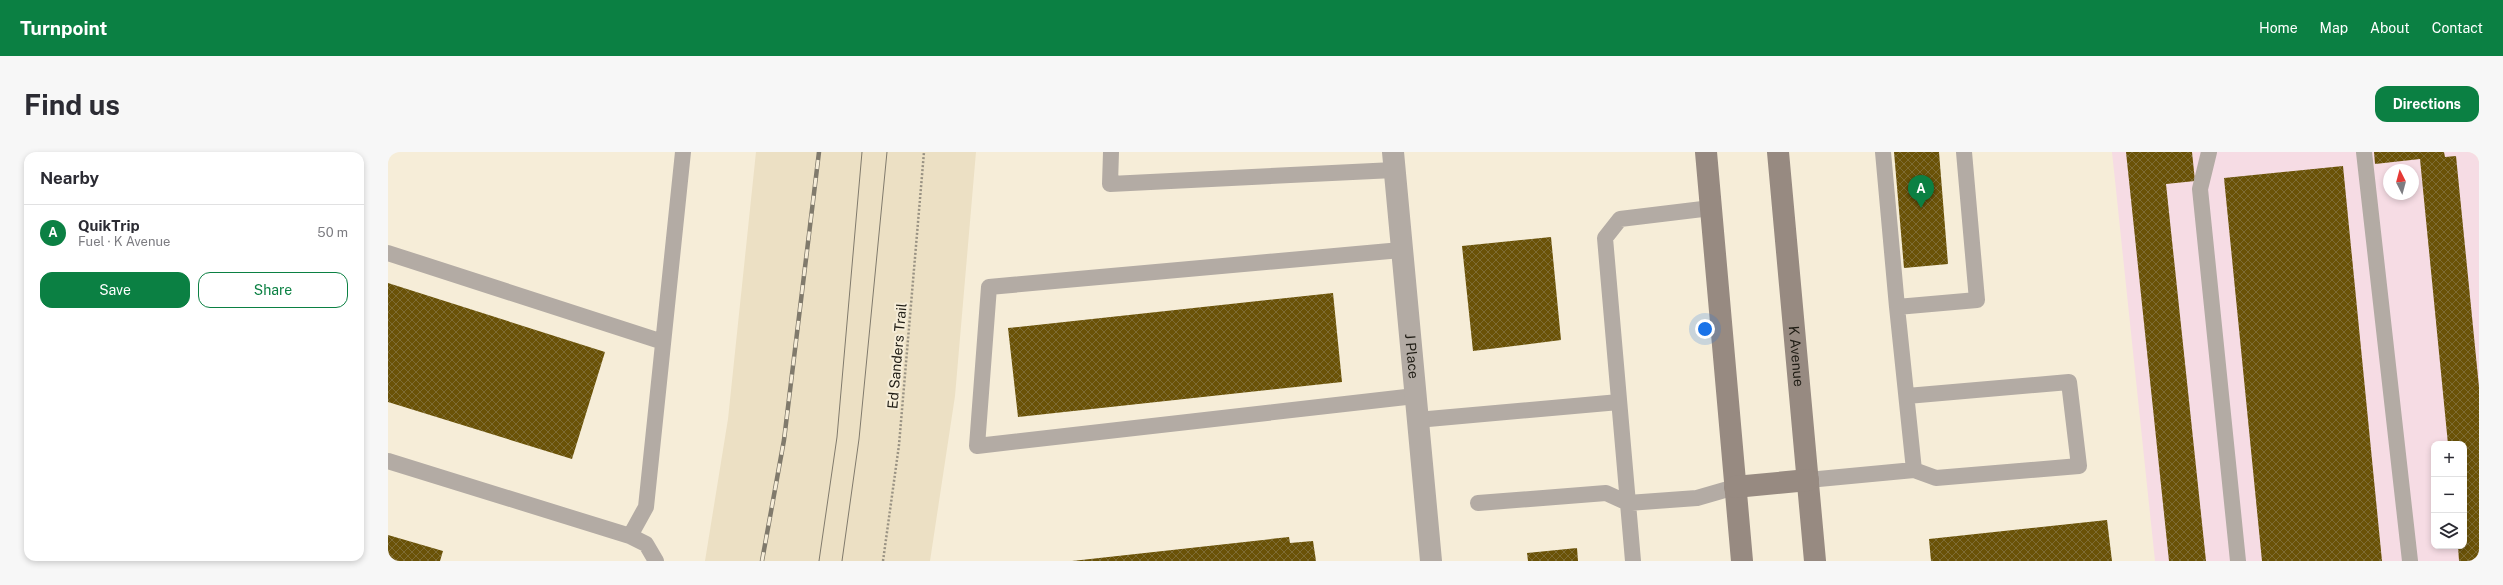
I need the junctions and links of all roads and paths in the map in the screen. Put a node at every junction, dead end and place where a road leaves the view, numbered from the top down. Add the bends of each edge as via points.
1 (683, 152) edge
2 (924, 152) edge
3 (1111, 152) edge
4 (1706, 152) edge
5 (1778, 152) edge
6 (1883, 152) edge
7 (1964, 152) edge
8 (2209, 152) edge
9 (2364, 152) edge
10 (1394, 161) edge
11 (1711, 208) junction
12 (1401, 250) junction
13 (388, 253) edge
14 (1897, 307) junction
15 (663, 342) junction
16 (1415, 396) junction
17 (1907, 396) junction
18 (1619, 402) junction
19 (1418, 420) junction
20 (388, 460) edge
21 (1914, 470) junction
22 (1808, 480) junction
23 (1735, 487) junction
24 (1478, 503) dead end
25 (1628, 503) junction
26 (630, 536) junction
27 (656, 561) edge
28 (883, 561) edge
29 (1432, 561) edge
30 (1633, 561) edge
31 (1742, 561) edge
32 (1816, 561) edge
33 (2238, 561) edge
34 (2410, 561) edge

1 - 15 lane
2 - 28 path, Ed Sanders Trail via 899,445
3 - 10 lane via 1110,184
4 - 11 main road
5 - 22 main road, K Avenue
6 - 14 lane
7 - 14 lane via 1978,300
8 - 33 lane via 2200,189
9 - 34 lane
10 - 12 street, J Place
11 - 18 lane via 1620,219 1605,238
11 - 23 main road
12 - 16 street, J Place
12 - 16 lane via 989,287 977,446
13 - 15 lane
14 - 17 lane
15 - 26 lane via 646,507
16 - 19 street, J Place
17 - 21 lane
17 - 21 lane via 2069,382 2079,466 1936,478
18 - 19 lane
18 - 25 lane
19 - 29 street, J Place
20 - 26 lane
21 - 22 lane
22 - 23 main road
22 - 32 main road, K Avenue
23 - 25 lane via 1697,498
23 - 31 main road
24 - 25 lane via 1606,493
25 - 30 lane
26 - 27 lane via 646,544

